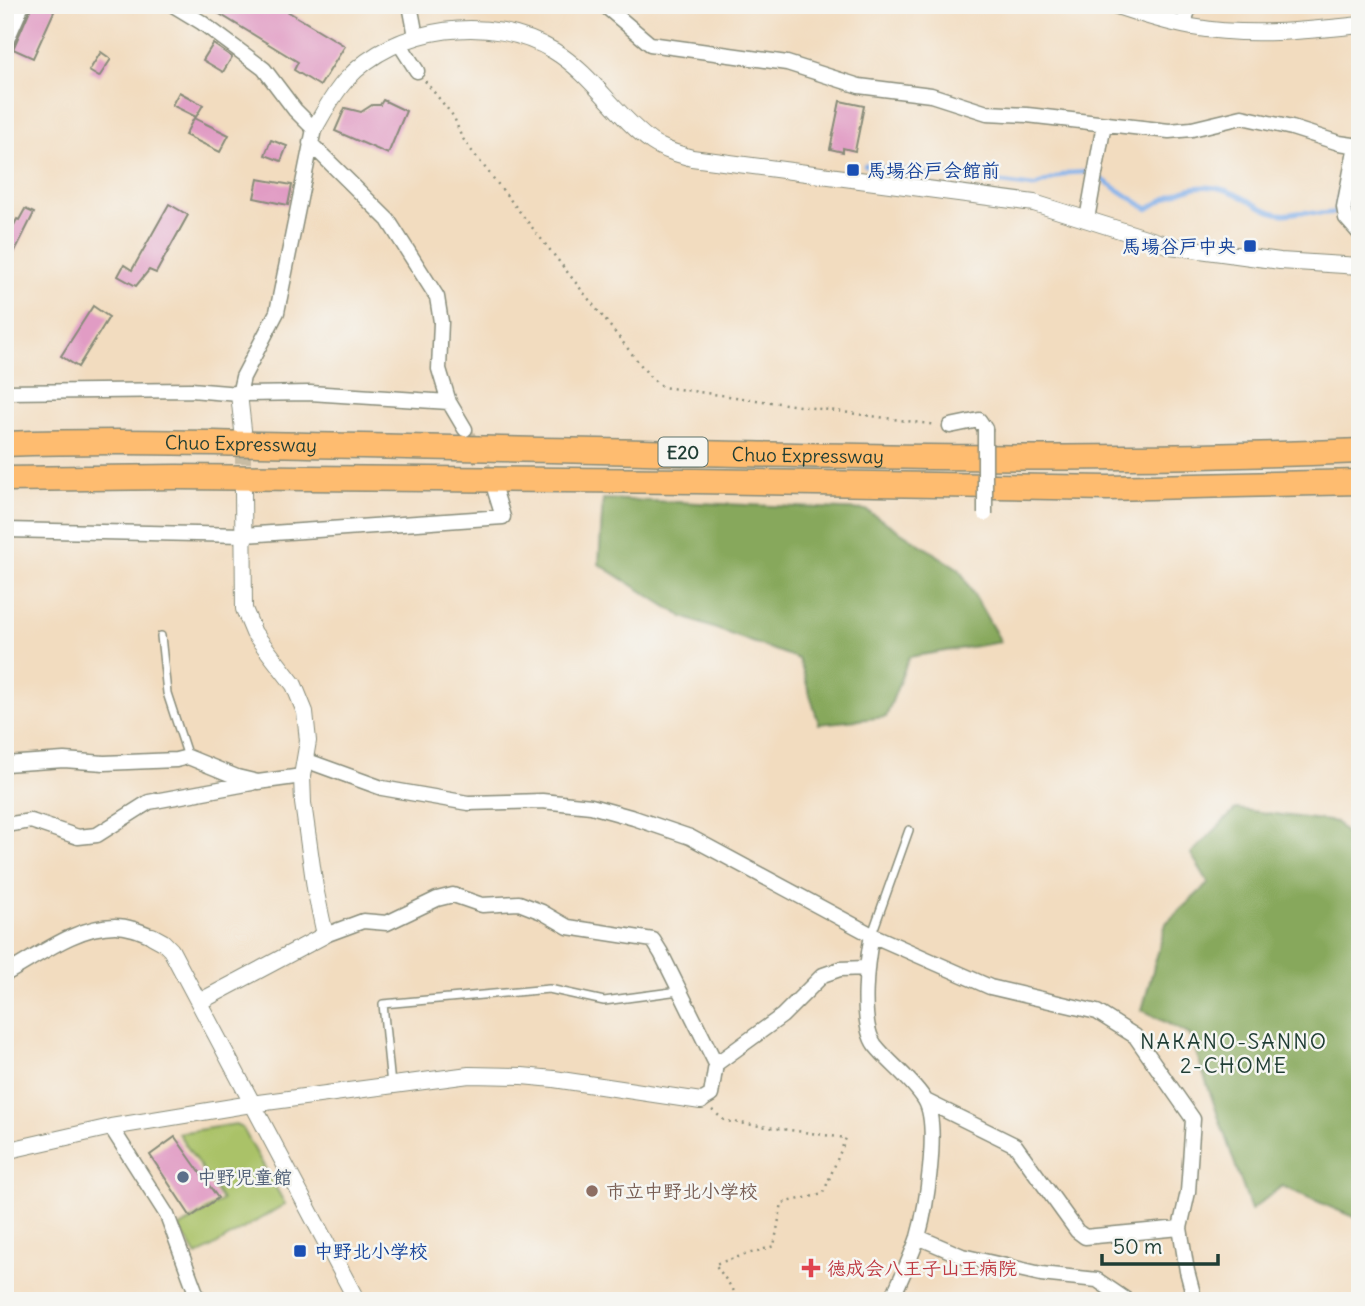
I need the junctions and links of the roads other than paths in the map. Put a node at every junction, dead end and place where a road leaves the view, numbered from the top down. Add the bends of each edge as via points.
1 (22, 5) edge
2 (173, 5) edge
3 (410, 5) edge
4 (604, 5) edge
5 (1114, 5) edge
6 (1190, 5) edge
7 (1183, 25) junction
8 (1360, 25) edge
9 (416, 36) junction
10 (399, 43) junction
11 (5, 44) edge
12 (417, 71) road end
13 (1104, 124) junction
14 (312, 136) junction
15 (1358, 146) edge
16 (1087, 219) junction
17 (1360, 234) edge
18 (1360, 266) edge
19 (5, 383) edge
20 (12, 392) edge
21 (239, 394) junction
22 (449, 402) junction
23 (950, 426) road end
24 (465, 429) tunnel mouth
25 (243, 430) tunnel mouth
26 (5, 444) edge
27 (1360, 451) edge
28 (5, 479) edge
29 (1360, 482) edge
30 (243, 490) tunnel mouth
31 (495, 491) tunnel mouth
32 (985, 514) dead end
33 (5, 530) edge
34 (244, 535) junction
35 (161, 636) dead end
36 (188, 757) junction
37 (5, 764) edge
38 (303, 768) junction
39 (258, 782) junction
40 (5, 825) edge
41 (909, 830) dead end
42 (326, 934) junction
43 (872, 934) junction
44 (152, 936) joint
45 (866, 968) junction
46 (5, 974) edge
47 (681, 991) junction
48 (199, 1002) junction
49 (716, 1065) junction
50 (391, 1086) junction
51 (701, 1101) joint
52 (926, 1101) junction
53 (251, 1104) junction
54 (111, 1127) junction
55 (5, 1151) edge
56 (1180, 1228) junction
57 (918, 1237) junction
58 (1360, 1294) edge
59 (1193, 1300) edge
60 (199, 1301) edge
61 (358, 1301) edge
62 (891, 1301) edge
63 (1128, 1301) edge
64 (1356, 1301) edge

1 - 11 street
2 - 14 street via 264,69
3 - 9 street
4 - 13 street via 650,44 787,63 859,86 931,95 987,113
5 - 7 street
6 - 7 street
7 - 8 street via 1291,32
9 - 10 street
9 - 16 street via 478,29 527,38 573,65 652,142 692,158 1034,203
10 - 12 street
10 - 14 street via 347,79
13 - 15 street via 1168,131 1242,117
13 - 16 street
14 - 21 street via 277,312 243,377
14 - 22 street via 388,220 437,297 439,369
15 - 17 street via 1344,207 1346,218
16 - 18 street via 1171,246 1302,264
19 - 20 street
20 - 21 street
21 - 22 street via 310,393
21 - 25 street
22 - 24 street
23 - 32 street, bridge via 979,419 985,429
26 - 27 highway, Chuo Expressway / E20 via 178,443 977,459
28 - 29 highway, Chuo Expressway / E20 via 640,480 1108,488
30 - 34 street
31 - 34 street via 503,517
33 - 34 street
34 - 38 street via 244,609 254,633 301,700 308,741
35 - 36 lane via 167,693
36 - 37 street
36 - 39 street
38 - 39 street
38 - 42 street via 309,850
38 - 43 street via 468,803 542,801 591,806 634,818 690,837
39 - 40 street via 149,802 97,835 78,837 31,821
41 - 43 lane
42 - 47 street via 363,920 387,923 453,895 482,905 519,903 568,927 653,940
42 - 48 street
43 - 45 street
43 - 56 street via 990,987 1097,1012 1135,1036 1193,1119 1188,1192
44 - 46 street via 128,927 102,927 76,934
44 - 48 street via 170,950
45 - 49 street via 823,975 782,1016
45 - 52 street via 867,1023 872,1041
47 - 49 street
47 - 50 lane via 604,1001 549,989 383,1004
48 - 53 street
49 - 51 street via 711,1095
50 - 51 street via 469,1075 522,1076
50 - 53 street
52 - 56 street via 1015,1145 1085,1237
52 - 57 street via 933,1129 932,1154
53 - 54 street
53 - 61 street
54 - 55 street
54 - 60 street via 167,1214
56 - 59 street
57 - 62 street
57 - 63 street via 962,1256 1041,1274 1097,1280
58 - 64 street

